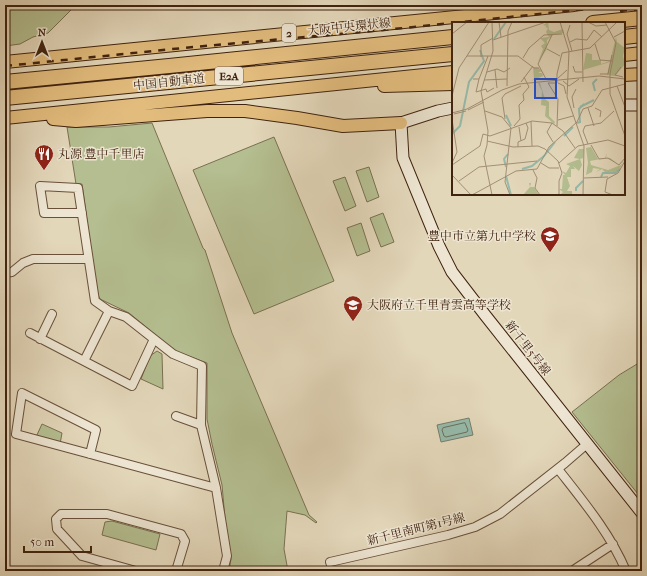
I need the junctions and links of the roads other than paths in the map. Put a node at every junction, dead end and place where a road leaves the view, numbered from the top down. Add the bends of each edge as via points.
1 (574, 5) edge
2 (551, 6) edge
3 (642, 18) edge
4 (603, 22) edge
5 (642, 35) edge
6 (452, 37) edge
7 (625, 37) edge
8 (642, 53) edge
9 (452, 54) edge
10 (625, 55) edge
11 (5, 62) edge
12 (452, 72) edge
13 (642, 74) edge
14 (625, 75) edge
15 (5, 82) edge
16 (452, 84) edge
17 (299, 88) junction
18 (5, 98) edge
19 (625, 105) edge
20 (642, 105) edge
21 (452, 108) edge
22 (28, 116) junction
23 (5, 118) edge
24 (401, 123) junction
25 (82, 213) junction
26 (88, 259) junction
27 (5, 273) edge
28 (109, 311) junction
29 (52, 314) dead end
30 (30, 333) dead end
31 (40, 338) junction
32 (154, 339) junction
33 (84, 361) junction
34 (176, 416) dead end
35 (201, 425) junction
36 (587, 444) junction
37 (90, 454) junction
38 (558, 469) junction
39 (216, 488) junction
40 (642, 513) edge
41 (613, 544) junction
42 (122, 569) edge
43 (136, 571) edge
44 (176, 571) edge
45 (223, 571) edge
46 (332, 571) edge
47 (572, 571) edge
48 (626, 571) edge

1 - 2 main road, 大阪中央環状線 / 2
2 - 11 main road, 大阪中央環状線 / 2
3 - 4 highway
5 - 7 highway
6 - 15 highway, 中国自動車道 / E2A
8 - 10 main road
9 - 18 highway, 中国自動車道 / E2A
12 - 17 main road
13 - 14 main road
16 - 17 main road
17 - 22 main road
19 - 20 street
21 - 24 street
22 - 23 main road
22 - 24 main road via 76,121 207,111 245,112 343,126
24 - 36 street, 新千里5号線 via 403,158 452,272
25 - 25 street via 78,188 40,186 44,213
25 - 26 street
26 - 27 street via 33,259 12,272
26 - 28 street via 95,301
28 - 32 street via 126,317
28 - 33 street
29 - 31 street
30 - 31 street
31 - 33 street
32 - 33 street via 132,386
32 - 35 street via 173,354 202,366
34 - 35 street
35 - 39 street
36 - 38 street, 新千里南町第1号線
36 - 40 street, 新千里5号線
37 - 37 street via 16,434 22,393 96,430
37 - 39 street
38 - 41 street
38 - 46 street, 新千里南町第1号線 via 500,514 476,527 330,562
39 - 45 street via 226,556
41 - 47 street
41 - 48 street
42 - 43 street
42 - 44 street via 82,556 57,529 56,519 61,514 107,514 181,534 185,541

